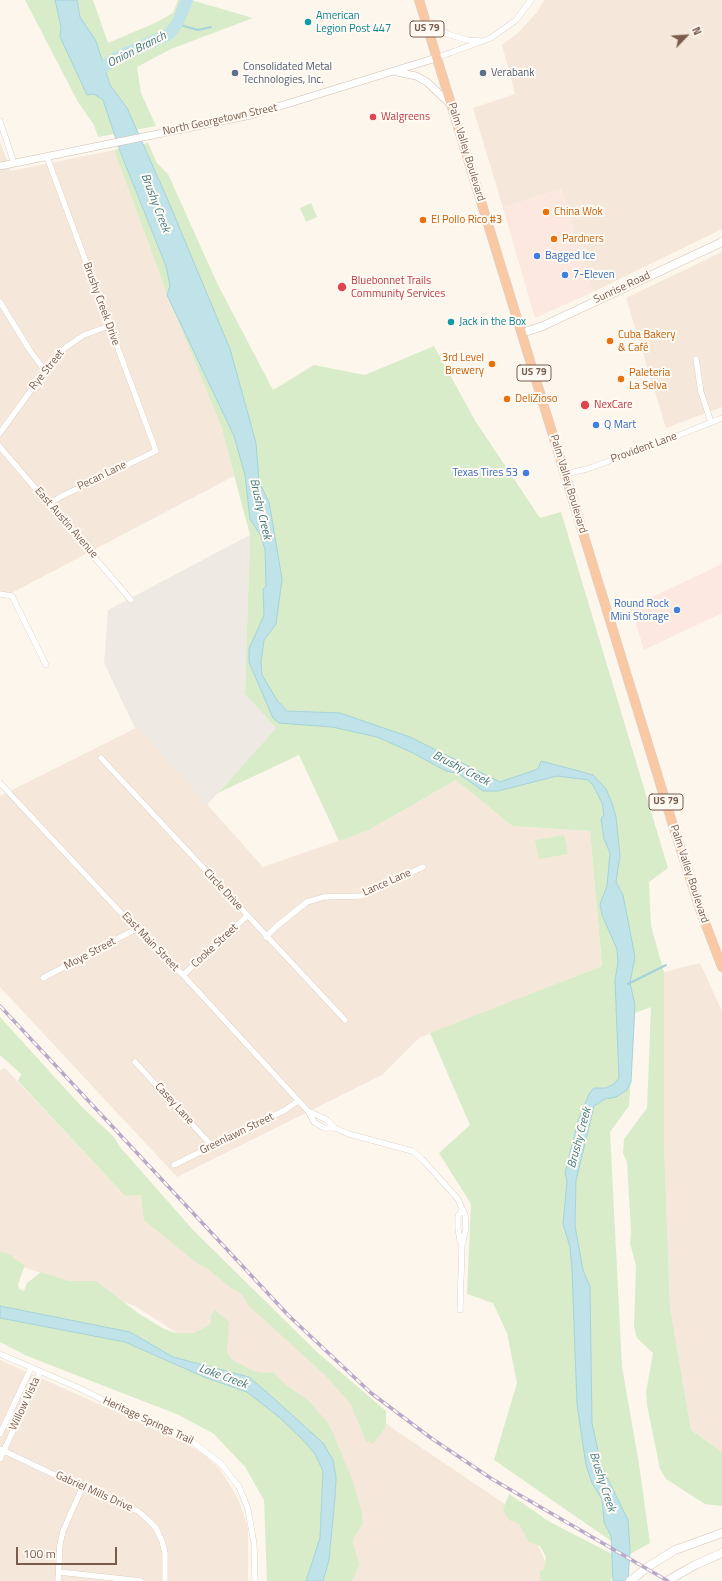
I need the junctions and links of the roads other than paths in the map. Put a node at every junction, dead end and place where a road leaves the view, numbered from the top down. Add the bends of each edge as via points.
1 (418, 0) edge
2 (531, 0) edge
3 (424, 18) junction
4 (484, 42) junction
5 (436, 58) junction
6 (395, 72) junction
7 (451, 105) junction
8 (0, 121) edge
9 (47, 157) junction
10 (14, 163) junction
11 (0, 166) edge
12 (722, 242) edge
13 (0, 302) edge
14 (109, 326) junction
15 (522, 333) junction
16 (696, 359) dead end
17 (45, 371) junction
18 (722, 418) edge
19 (711, 422) junction
20 (0, 433) edge
21 (0, 447) edge
22 (156, 451) joint
23 (565, 474) junction
24 (49, 504) junction
25 (0, 594) edge
26 (130, 600) dead end
27 (46, 666) dead end
28 (101, 758) dead end
29 (0, 783) edge
30 (423, 867) dead end
31 (247, 916) junction
32 (136, 929) junction
33 (266, 936) junction
34 (722, 967) edge
35 (183, 975) junction
36 (43, 978) dead end
37 (345, 1020) dead end
38 (135, 1062) dead end
39 (298, 1101) junction
40 (212, 1146) junction
41 (174, 1165) dead end
42 (460, 1310) dead end
43 (0, 1354) edge
44 (31, 1368) junction
45 (40, 1372) junction
46 (0, 1434) edge
47 (2, 1450) edge
48 (0, 1459) edge
49 (82, 1488) junction
50 (722, 1533) edge
51 (722, 1553) edge
52 (59, 1572) junction
53 (668, 1580) edge
54 (58, 1581) edge
55 (141, 1581) edge
56 (166, 1581) edge
57 (255, 1581) edge
58 (630, 1581) edge

1 - 3 highway, Palm Valley Boulevard / US 79
2 - 4 street via 516,20
3 - 4 street via 447,34
3 - 5 highway, Palm Valley Boulevard / US 79
4 - 5 street
5 - 6 street, North Georgetown Street
5 - 7 highway, Palm Valley Boulevard / US 79
6 - 7 street via 412,75 427,82
6 - 9 street, North Georgetown Street via 251,115
7 - 15 highway, Palm Valley Boulevard / US 79
8 - 10 street
9 - 10 street, North Georgetown Street
9 - 14 street, Brushy Creek Drive
10 - 11 street, North Georgetown Street
12 - 15 main road, Sunrise Road via 543,326
13 - 17 street
14 - 17 street, Rye Street via 74,341
14 - 22 street, Brushy Creek Drive
15 - 23 highway, Palm Valley Boulevard / US 79
16 - 19 street via 701,392
17 - 20 street, Rye Street
18 - 19 street, Provident Lane
19 - 23 street, Provident Lane via 587,469
21 - 24 street, East Austin Avenue
22 - 24 street, Pecan Lane
23 - 34 highway, Palm Valley Boulevard / US 79 via 672,822
24 - 26 street, East Austin Avenue
25 - 27 street via 12,596
28 - 31 street, Circle Drive
29 - 32 street, East Main Street
30 - 33 street, Lance Lane via 361,896 324,897 307,902
31 - 33 street, Circle Drive
31 - 35 street, Cooke Street
32 - 35 street, East Main Street
32 - 36 street, Moye Street
33 - 37 street, Circle Drive
35 - 39 street, East Main Street
38 - 40 street, Casey Lane
39 - 40 street, Greenlawn Street
39 - 42 street, East Main Street via 314,1122 324,1128 335,1128 417,1154 458,1199 462,1210 458,1216 462,1245
40 - 41 street, Greenlawn Street
43 - 44 street, Heritage Springs Trail
44 - 45 street, Heritage Springs Trail
44 - 46 street, Willow Vista
45 - 47 street, Willow Vista
45 - 57 street, Heritage Springs Trail via 152,1424 185,1436 222,1464 239,1487 248,1509 254,1544
47 - 48 street, Willow Vista
47 - 49 street, Gabriel Mills Drive
49 - 52 street via 60,1544
49 - 56 street, Gabriel Mills Drive via 138,1511 156,1528 164,1553
50 - 58 main road via 674,1551 654,1562
51 - 53 main road
52 - 54 street
52 - 55 street

